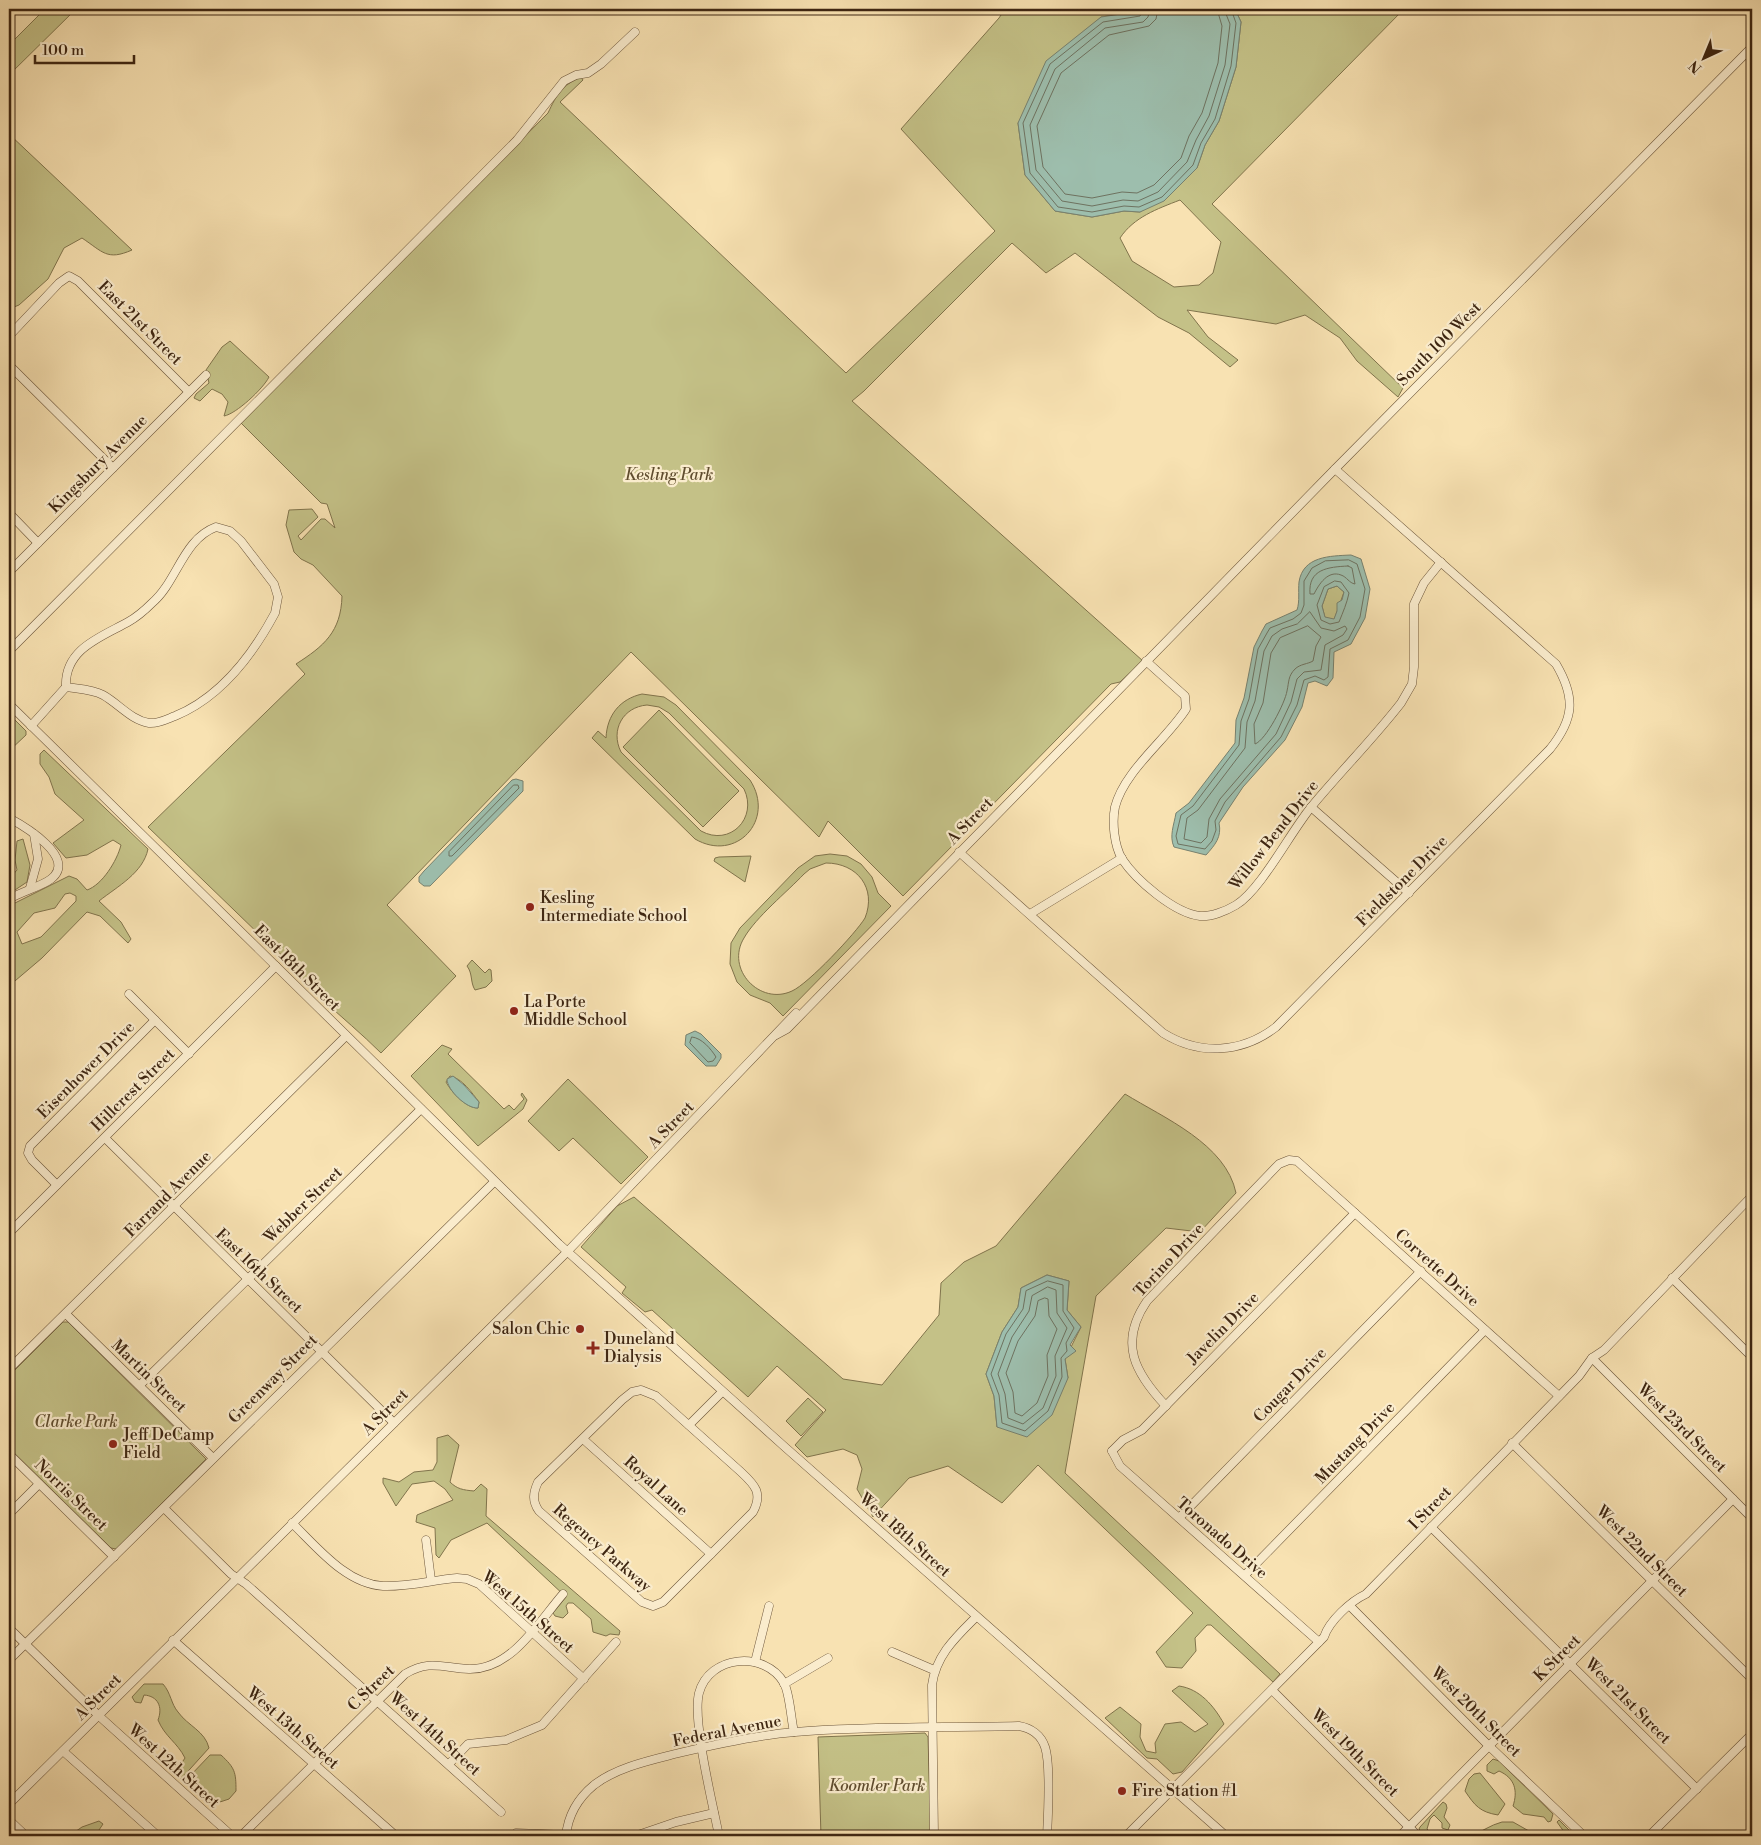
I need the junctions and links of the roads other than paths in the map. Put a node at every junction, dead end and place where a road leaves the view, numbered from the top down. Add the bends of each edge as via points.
1 (635, 32) dead end
2 (1752, 47) edge
3 (9, 336) edge
4 (9, 365) edge
5 (206, 375) dead end
6 (189, 392) junction
7 (113, 468) junction
8 (1335, 468) junction
9 (9, 513) edge
10 (38, 542) junction
11 (1441, 562) junction
12 (9, 572) edge
13 (9, 652) edge
14 (1146, 661) junction
15 (66, 687) junction
16 (9, 704) edge
17 (31, 726) junction
18 (1311, 807) junction
19 (9, 818) edge
20 (34, 834) junction
21 (959, 852) junction
22 (1122, 858) junction
23 (30, 888) junction
24 (1409, 894) junction
25 (9, 899) edge
26 (1030, 914) junction
27 (276, 966) junction
28 (129, 994) dead end
29 (155, 1020) junction
30 (346, 1036) junction
31 (189, 1054) junction
32 (421, 1109) junction
33 (105, 1138) junction
34 (1297, 1161) joint
35 (494, 1182) junction
36 (56, 1185) junction
37 (1752, 1196) edge
38 (174, 1207) junction
39 (1355, 1213) junction
40 (9, 1233) edge
41 (567, 1252) junction
42 (1421, 1271) junction
43 (248, 1278) junction
44 (1672, 1278) junction
45 (66, 1314) junction
46 (1485, 1330) junction
47 (321, 1350) junction
48 (1752, 1357) edge
49 (1592, 1358) junction
50 (11, 1363) edge
51 (140, 1385) junction
52 (722, 1392) junction
53 (1559, 1396) junction
54 (1166, 1406) junction
55 (394, 1422) junction
56 (690, 1425) junction
57 (583, 1439) junction
58 (1512, 1443) junction
59 (1108, 1451) joint
60 (9, 1454) edge
61 (213, 1458) junction
62 (39, 1484) junction
63 (1733, 1498) junction
64 (164, 1508) junction
65 (9, 1514) edge
66 (1180, 1518) junction
67 (1752, 1518) edge
68 (292, 1523) junction
69 (1431, 1527) junction
70 (426, 1540) dead end
71 (711, 1554) junction
72 (114, 1557) junction
73 (1245, 1575) junction
74 (237, 1577) junction
75 (431, 1580) junction
76 (1652, 1581) junction
77 (562, 1594) dead end
78 (769, 1606) dead end
79 (1350, 1606) junction
80 (976, 1616) junction
81 (9, 1628) edge
82 (531, 1632) junction
83 (173, 1640) junction
84 (616, 1642) dead end
85 (1319, 1642) junction
86 (25, 1644) junction
87 (892, 1652) dead end
88 (828, 1658) dead end
89 (9, 1660) edge
90 (755, 1662) junction
91 (1571, 1663) junction
92 (934, 1670) junction
93 (584, 1679) junction
94 (1752, 1679) edge
95 (784, 1684) junction
96 (1272, 1690) junction
97 (377, 1701) junction
98 (99, 1716) junction
99 (932, 1729) junction
100 (794, 1732) junction
101 (1752, 1734) edge
102 (1490, 1746) junction
103 (703, 1748) junction
104 (63, 1751) junction
105 (313, 1764) junction
106 (449, 1764) junction
107 (1697, 1789) junction
108 (1173, 1790) junction
109 (9, 1804) edge
110 (502, 1812) dead end
111 (714, 1813) junction
112 (9, 1820) edge
113 (1409, 1827) junction
114 (516, 1833) dead end
115 (26, 1836) edge
116 (158, 1836) edge
117 (232, 1836) edge
118 (241, 1836) edge
119 (396, 1836) edge
120 (566, 1836) edge
121 (635, 1836) edge
122 (719, 1836) edge
123 (934, 1836) edge
124 (1047, 1836) edge
125 (1126, 1836) edge
126 (1226, 1836) edge
127 (1400, 1836) edge
128 (1418, 1836) edge
129 (1584, 1836) edge
130 (1649, 1836) edge

1 - 13 street via 601,64 564,82 517,140
2 - 8 street, South 100 West
3 - 6 street, East 21st Street via 69,276 78,281
4 - 7 street
5 - 6 street, Kingsbury Avenue
6 - 7 street, Kingsbury Avenue
7 - 10 street, Kingsbury Avenue
8 - 11 street, Fieldstone Drive
8 - 14 street, South 100 West
9 - 10 street
10 - 12 street, Kingsbury Avenue
11 - 18 street, Willow Bend Drive via 1424,583 1414,604 1412,684 1390,717
11 - 24 street, Fieldstone Drive via 1556,664 1567,682 1571,702 1562,734 1550,750
14 - 21 street, A Street
14 - 22 street, Willow Bend Drive via 1185,696 1187,704 1183,714 1118,798 1115,840
15 - 15 street via 93,691 150,723 180,714 206,699 248,657 275,613 277,590 235,534 222,528 209,530 194,543 155,601 129,621 83,646 75,655
15 - 17 street
16 - 17 street, East 18th Street
17 - 27 street, East 18th Street
18 - 22 street, Willow Bend Drive via 1252,892 1222,912 1202,916 1173,906 1137,876
18 - 24 street
19 - 20 street
20 - 23 street via 38,858
20 - 23 street via 55,855 59,867 52,878
21 - 26 street, Fieldstone Drive
21 - 41 street, A Street via 813,1001 790,1018
22 - 26 street
23 - 25 street
24 - 26 street, Fieldstone Drive via 1276,1027 1241,1046 1218,1049 1196,1048 1163,1033
27 - 30 street, East 18th Street
27 - 31 street, Hillcrest Street
28 - 29 street
29 - 31 street
29 - 36 street, Eisenhower Drive via 30,1146 28,1153 32,1160
30 - 32 street, East 18th Street
30 - 38 street, Farrand Avenue
31 - 33 street, Hillcrest Street
32 - 35 street, East 18th Street
32 - 43 street, Webber Street
33 - 36 street, Hillcrest Street
33 - 38 street, East 16th Street
34 - 39 street, Corvette Drive
34 - 54 street, Torino Drive via 1279,1164 1140,1311 1133,1331 1132,1350 1146,1386
35 - 41 street, East 18th Street
35 - 47 street, Greenway Street
36 - 40 street, Hillcrest Street
37 - 44 street, I Street
38 - 43 street, East 16th Street
38 - 45 street, Farrand Avenue
39 - 42 street, Corvette Drive
39 - 54 street, Javelin Drive
41 - 52 street, West 18th Street
41 - 55 street, A Street
42 - 46 street, Corvette Drive
42 - 66 street, Cougar Drive
43 - 47 street, East 16th Street
43 - 51 street, Webber Street
44 - 48 street
44 - 49 street, I Street via 1604,1350
45 - 50 street, Farrand Avenue
45 - 51 street, Martin Street
46 - 53 street, Corvette Drive
46 - 73 street, Mustang Drive
47 - 55 street, East 16th Street
47 - 61 street, Greenway Street
49 - 53 street, I Street
49 - 63 street, West 23rd Street
51 - 61 street, Martin Street
52 - 56 street
52 - 80 street, West 18th Street
53 - 58 street, I Street
54 - 59 street, Javelin Drive via 1142,1430
55 - 68 street, A Street
56 - 57 street, Regency Parkway via 656,1396 641,1390 622,1400
56 - 71 street, Regency Parkway via 758,1491 758,1503 753,1512
57 - 71 street, Royal Lane
57 - 71 street, Regency Parkway via 538,1482 534,1494 539,1511 648,1606 662,1602
58 - 69 street, I Street
58 - 76 street, West 22nd Street
59 - 66 street, Toronado Drive via 1120,1466
60 - 62 street, Norris Street
61 - 64 street, Greenway Street
62 - 65 street
62 - 72 street, Norris Street
63 - 67 street, West 23rd Street
63 - 76 street, K Street
64 - 72 street, Greenway Street
64 - 74 street, West 14th Street
66 - 73 street, Toronado Drive
68 - 74 street, A Street
68 - 75 street, West 15th Street via 339,1567 363,1581 391,1586
69 - 79 street, I Street via 1366,1594
69 - 91 street, West 21st Street
70 - 75 street
72 - 86 street, Greenway Street
73 - 85 street, Toronado Drive
74 - 83 street, A Street
74 - 97 street, West 14th Street
75 - 82 street, West 15th Street via 467,1579 479,1584
76 - 91 street, K Street
76 - 94 street, West 22nd Street
77 - 82 street, C Street
78 - 90 street
79 - 85 street, I Street via 1332,1623
79 - 102 street, West 20th Street
80 - 92 street via 946,1647
80 - 108 street, West 18th Street
81 - 86 street, West 12th Street
82 - 93 street, West 15th Street
82 - 97 street, C Street via 509,1655 478,1669 432,1664 416,1668 396,1681
83 - 98 street, A Street
83 - 105 street, West 13th Street
84 - 93 street
85 - 96 street, I Street
86 - 89 street, Greenway Street
86 - 98 street, West 12th Street
87 - 92 street
88 - 95 street
90 - 95 street via 771,1670
90 - 103 street via 738,1661 722,1665 704,1681 697,1702
91 - 102 street, K Street
91 - 107 street, West 21st Street
92 - 99 street
93 - 106 street via 542,1724 506,1740 468,1744
95 - 100 street
96 - 108 street, I Street
96 - 113 street, West 19th Street
97 - 105 street, C Street
97 - 106 street, West 14th Street
98 - 104 street, A Street
98 - 117 street, West 12th Street
99 - 100 street, Federal Avenue
99 - 123 street
99 - 124 street, Federal Avenue via 1019,1726 1034,1731 1046,1754
100 - 103 street, Federal Avenue
101 - 107 street
102 - 113 street, K Street
102 - 129 street, West 20th Street
103 - 111 street
103 - 120 street, Federal Avenue via 627,1768 596,1784 570,1815
104 - 109 street, A Street
104 - 116 street
105 - 118 street, C Street
105 - 119 street, West 13th Street
106 - 110 street, West 14th Street
107 - 130 street
108 - 125 street, I Street
108 - 126 street, West 18th Street
111 - 121 street
111 - 122 street
112 - 115 street
113 - 127 street, K Street
113 - 128 street, West 19th Street
114 - 120 street

